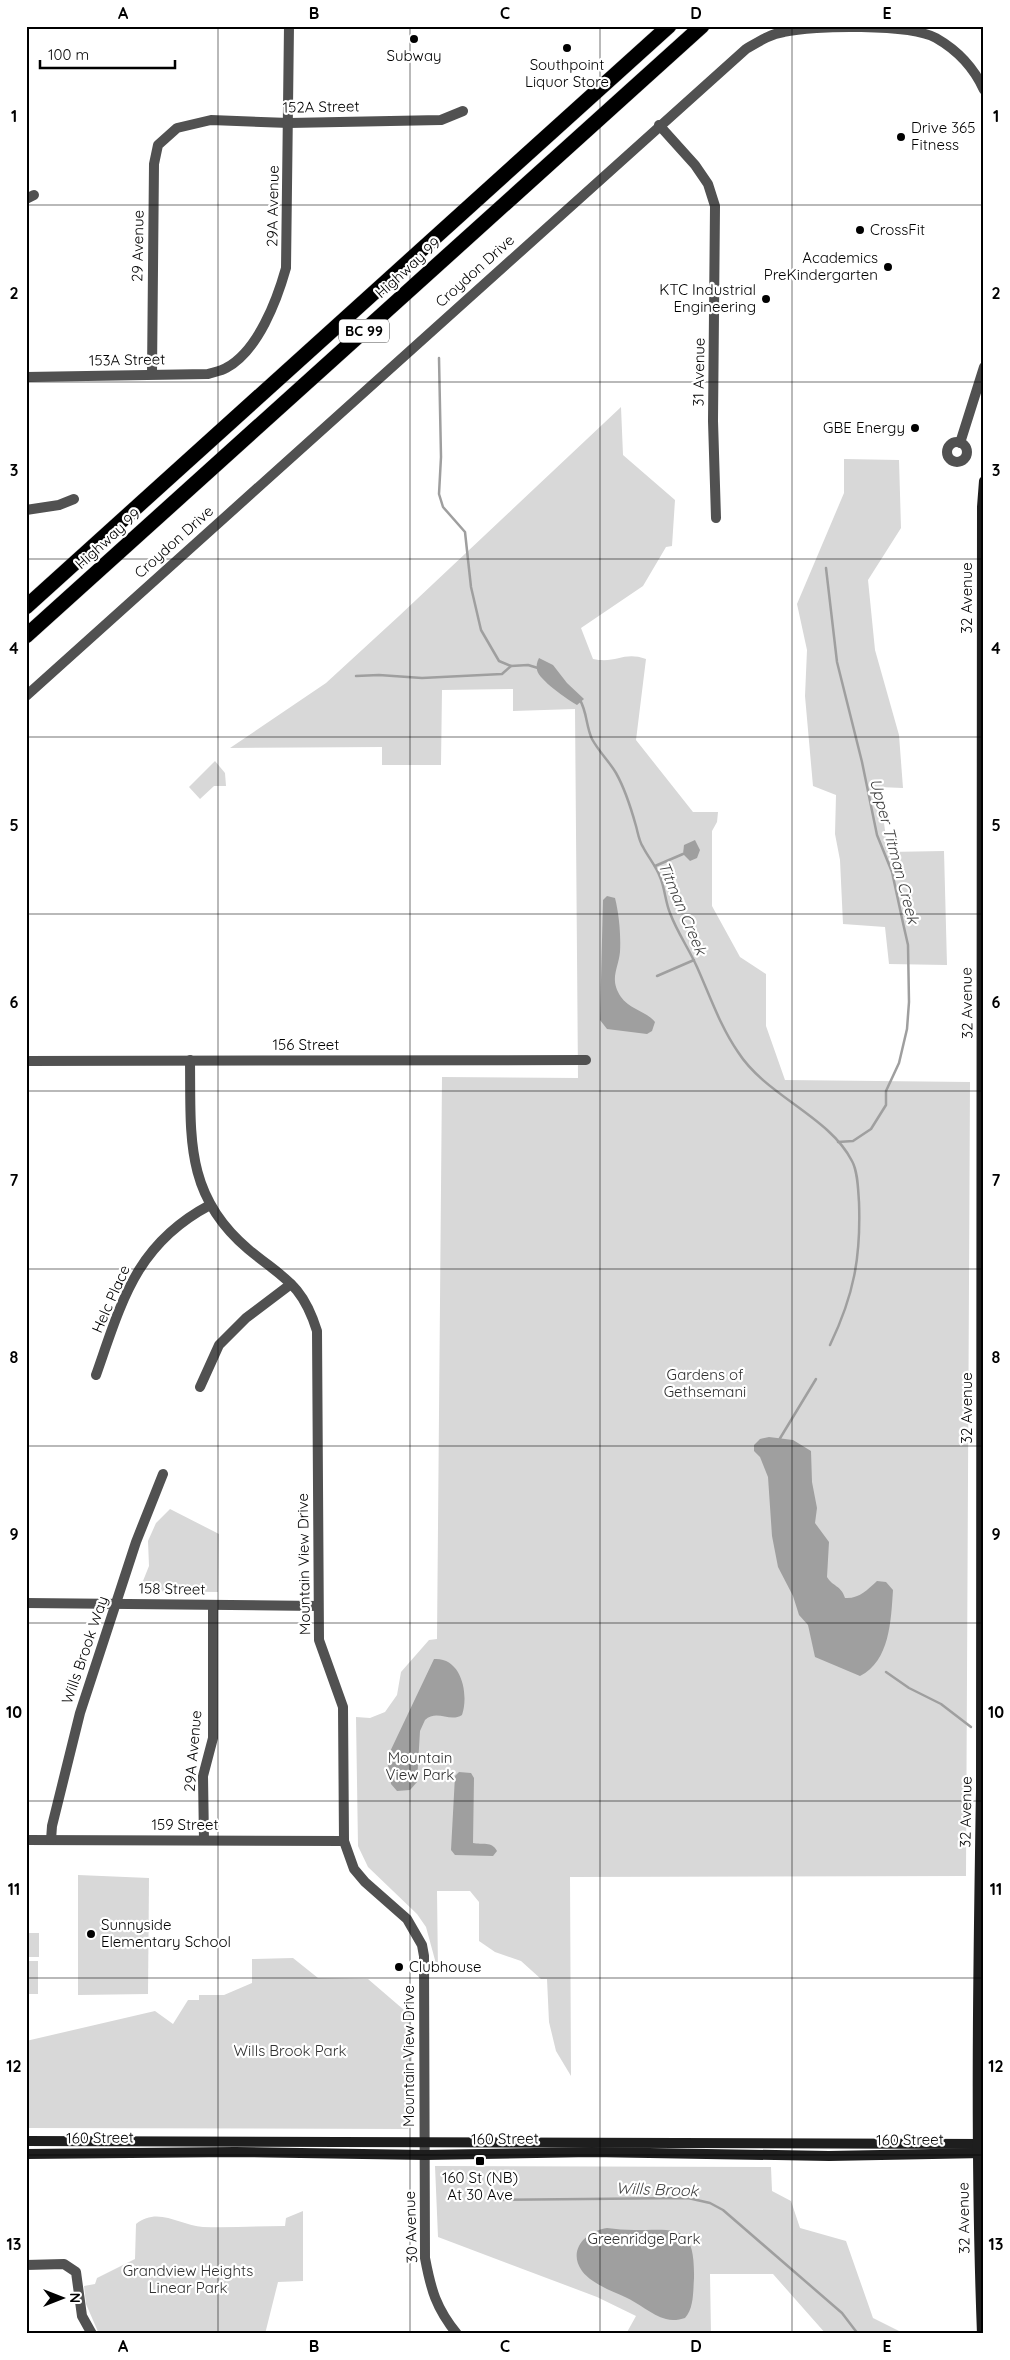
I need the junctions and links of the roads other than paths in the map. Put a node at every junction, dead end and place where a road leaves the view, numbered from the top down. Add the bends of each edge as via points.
1 (289, 26) edge
2 (669, 26) edge
3 (702, 26) edge
4 (984, 90) edge
5 (463, 111) dead end
6 (289, 123) junction
7 (659, 125) junction
8 (177, 128) joint
9 (227, 367) joint
10 (984, 368) edge
11 (152, 374) junction
12 (26, 377) edge
13 (960, 443) dead end
14 (984, 481) edge
15 (74, 499) dead end
16 (26, 510) edge
17 (716, 518) dead end
18 (26, 607) edge
19 (26, 636) edge
20 (26, 696) edge
21 (983, 727) edge
22 (26, 1060) edge
23 (190, 1060) junction
24 (586, 1060) dead end
25 (983, 1064) edge
26 (210, 1205) junction
27 (291, 1284) junction
28 (96, 1375) dead end
29 (200, 1387) dead end
30 (163, 1474) dead end
31 (26, 1603) edge
32 (117, 1603) junction
33 (212, 1605) junction
34 (318, 1606) junction
35 (26, 1840) edge
36 (52, 1840) junction
37 (204, 1840) junction
38 (344, 1841) junction
39 (26, 2141) edge
40 (425, 2141) junction
41 (885, 2142) junction
42 (772, 2143) junction
43 (981, 2149) edge
44 (26, 2154) edge
45 (425, 2156) junction
46 (717, 2156) junction
47 (825, 2156) junction
48 (26, 2264) edge
49 (92, 2334) edge
50 (457, 2334) edge
51 (982, 2334) edge

1 - 6 street, 29A Avenue
2 - 18 highway, Highway 99 / BC 99
3 - 19 highway, Highway 99 / BC 99
4 - 7 street, Croydon Drive via 969,65 953,49 918,31 895,28 798,30 771,35 746,49
5 - 6 street, 152A Street via 441,120
6 - 8 street, 152A Street via 211,120
6 - 9 street, 29A Avenue via 286,268 278,299 263,327 248,348
7 - 17 street, 31 Avenue via 695,165 708,184 715,206 713,430
7 - 20 street, Croydon Drive
8 - 11 street, 29 Avenue via 158,145 154,164
9 - 11 street, 153A Street via 198,375
10 - 13 street
11 - 12 street, 153A Street
14 - 21 main road, 32 Avenue
15 - 16 street
21 - 25 main road, 32 Avenue
22 - 23 street, 156 Street
23 - 24 street, 156 Street
23 - 26 street, Mountain View Drive via 192,1147 195,1166
25 - 43 main road, 32 Avenue
26 - 27 street, Mountain View Drive via 248,1248
26 - 28 street, Helc Place via 188,1216 154,1247 122,1304
27 - 29 street via 246,1318 220,1345
27 - 34 street, Mountain View Drive via 310,1309 317,1332
30 - 32 street, Wills Brook Way via 136,1542
31 - 32 street, 158 Street
32 - 33 street, 158 Street
32 - 36 street, Wills Brook Way via 80,1713 52,1826
33 - 34 street, 158 Street
33 - 37 street, 29A Avenue via 213,1738 203,1776
34 - 38 street, Mountain View Drive via 319,1640 343,1707
35 - 36 street, 159 Street
36 - 37 street, 159 Street
37 - 38 street, 159 Street
38 - 40 street, Mountain View Drive via 354,1869 407,1919 422,1946
39 - 40 main road, 160 Street
40 - 42 main road, 160 Street
40 - 45 street, 30 Avenue
41 - 42 main road, 160 Street
41 - 43 main road, 160 Street
41 - 47 main road via 868,2148 834,2150
42 - 46 main road via 767,2148 734,2149
42 - 47 main road via 780,2148 808,2150
43 - 47 main road, 160 Street
43 - 51 main road, 32 Avenue
44 - 45 main road, 160 Street via 235,2152
45 - 46 main road, 160 Street via 592,2152
45 - 50 street, 30 Avenue via 425,2258 432,2292 446,2321
46 - 47 main road, 160 Street
48 - 49 street via 64,2264 76,2272 82,2316

